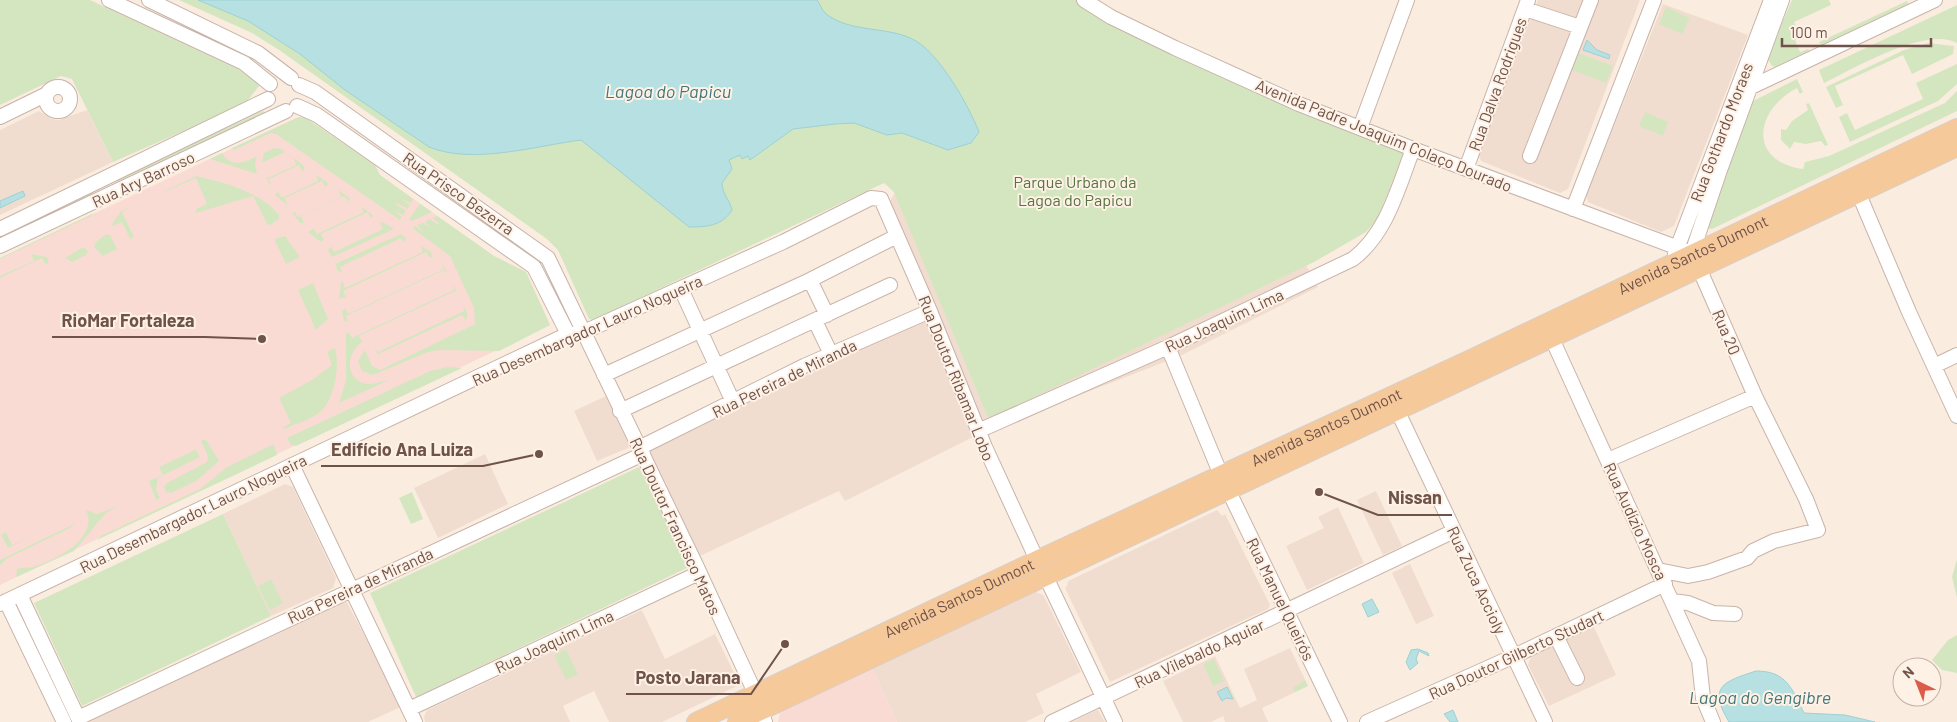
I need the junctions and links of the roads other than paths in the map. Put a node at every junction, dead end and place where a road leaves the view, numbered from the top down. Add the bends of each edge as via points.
1 (109, 0) edge
2 (149, 0) edge
3 (1084, 0) edge
4 (1407, 0) edge
5 (1591, 0) edge
6 (1654, 0) edge
7 (1771, 0) edge
8 (1782, 0) edge
9 (1935, 0) edge
10 (1527, 4) edge
11 (1580, 27) junction
12 (1757, 51) junction
13 (295, 81) junction
14 (270, 84) junction
15 (1749, 88) junction
16 (47, 94) dead end
17 (268, 100) junction
18 (291, 109) junction
19 (0, 117) edge
20 (1731, 120) junction
21 (1360, 128) junction
22 (1957, 128) edge
23 (1957, 147) edge
24 (1412, 149) junction
25 (1530, 156) dead end
26 (1466, 169) junction
27 (104, 179) junction
28 (1855, 185) junction
29 (109, 194) junction
30 (876, 198) joint
31 (1574, 209) junction
32 (0, 229) edge
33 (898, 236) junction
34 (0, 246) edge
35 (1690, 256) junction
36 (810, 280) junction
37 (890, 286) dead end
38 (681, 289) junction
39 (930, 311) junction
40 (821, 318) junction
41 (1548, 330) junction
42 (699, 331) junction
43 (584, 332) junction
44 (568, 334) junction
45 (1168, 347) junction
46 (831, 354) junction
47 (1957, 355) edge
48 (715, 365) junction
49 (1934, 366) junction
50 (604, 375) junction
51 (1755, 396) junction
52 (733, 402) junction
53 (1397, 410) junction
54 (620, 411) junction
55 (1957, 416) edge
56 (978, 431) junction
57 (641, 451) junction
58 (1608, 460) junction
59 (292, 465) junction
60 (1225, 482) junction
61 (1454, 531) junction
62 (1037, 560) junction
63 (1658, 570) junction
64 (699, 573) junction
65 (1046, 577) junction
66 (1665, 584) junction
67 (351, 589) junction
68 (20, 595) junction
69 (1672, 601) junction
70 (3, 602) edge
71 (1287, 611) junction
72 (1736, 614) dead end
73 (922, 616) junction
74 (898, 626) junction
75 (929, 632) junction
76 (1556, 636) junction
77 (906, 642) junction
78 (1512, 657) junction
79 (1577, 678) dead end
80 (1102, 698) junction
81 (409, 709) junction
82 (760, 709) edge
83 (79, 720) edge
84 (1710, 721) edge
85 (64, 722) edge
86 (415, 722) edge
87 (696, 722) edge
88 (737, 722) edge
89 (1052, 722) edge
90 (1114, 722) edge
91 (1340, 722) edge
92 (1367, 722) edge
93 (1545, 722) edge

1 - 14 street via 244,63
2 - 13 street, Rua Prisco Bezerra via 258,53
3 - 21 street, Avenida Padre Joaquim Colaço Dourado via 1175,48
4 - 21 street
5 - 11 street
6 - 31 street
7 - 12 street, Rua Gothardo Moraes
8 - 12 street, Rua Gothardo Moraes
9 - 15 street
10 - 11 street
10 - 26 street, Rua Dalva Rodrigues
11 - 25 street
12 - 15 street, Rua Gothardo Moraes
12 - 20 street, Rua Gothardo Moraes
13 - 14 street via 276,79
13 - 18 street via 302,96
13 - 43 street, Rua Prisco Bezerra via 543,253 552,263
14 - 17 street
15 - 20 street, Rua Gothardo Moraes
16 - 19 street
17 - 18 street via 275,108
17 - 27 street, Rua Ary Barroso
18 - 29 street, Rua Ary Barroso
18 - 44 street, Rua Prisco Bezerra via 317,115 534,267
20 - 35 street, Rua Gothardo Moraes
21 - 24 street, Avenida Padre Joaquim Colaço Dourado
22 - 28 main road, Avenida Santos Dumont
23 - 28 main road, Avenida Santos Dumont
24 - 26 street, Avenida Padre Joaquim Colaço Dourado
24 - 45 street, Rua Joaquim Lima via 1381,228 1362,252
26 - 31 street, Avenida Padre Joaquim Colaço Dourado
27 - 29 street
27 - 32 street, Rua Ary Barroso
28 - 35 main road, Avenida Santos Dumont via 1770,226
28 - 49 street
29 - 34 street, Rua Ary Barroso
30 - 33 street, Rua Doutor Ribamar Lobo via 881,199
30 - 38 street, Rua Desembargador Lauro Nogueira via 865,200
31 - 35 street, Avenida Padre Joaquim Colaço Dourado
33 - 36 street
33 - 39 street, Rua Doutor Ribamar Lobo
35 - 41 main road, Avenida Santos Dumont
35 - 41 main road, Avenida Santos Dumont via 1671,263
35 - 51 street, Rua 20
36 - 40 street
36 - 42 street
37 - 40 street
38 - 42 street
38 - 43 street, Rua Desembargador Lauro Nogueira
39 - 46 street, Rua Pereira de Miranda
39 - 56 street, Rua Doutor Ribamar Lobo
40 - 46 street
40 - 48 street
41 - 53 main road, Avenida Santos Dumont
41 - 58 street, Rua Audízio Mosca
41 - 60 main road, Avenida Santos Dumont
42 - 48 street
42 - 50 street
43 - 44 street, Rua Desembargador Lauro Nogueira
43 - 50 street, Rua Doutor Francisco Matos
44 - 59 street, Rua Desembargador Lauro Nogueira
45 - 56 street, Rua Joaquim Lima
45 - 60 street, Rua Manuel Queirós
46 - 52 street, Rua Pereira de Miranda
47 - 49 street
48 - 52 street
48 - 54 street
49 - 55 street
50 - 54 street, Rua Doutor Francisco Matos
51 - 58 street
51 - 63 street, Rua 20 via 1818,530 1774,542 1752,551 1747,558 1708,572 1688,576
52 - 57 street, Rua Pereira de Miranda
53 - 60 main road, Avenida Santos Dumont
53 - 61 street, Rua Zuca Accioly
54 - 57 street, Rua Doutor Francisco Matos
56 - 62 street, Rua Doutor Ribamar Lobo
57 - 64 street, Rua Doutor Francisco Matos
57 - 67 street, Rua Pereira de Miranda
58 - 63 street, Rua Audízio Mosca
59 - 67 street
59 - 68 street, Rua Desembargador Lauro Nogueira
60 - 62 main road, Avenida Santos Dumont
60 - 65 main road, Avenida Santos Dumont
60 - 71 street, Rua Manuel Queirós
61 - 71 street, Rua Vilebaldo Aguiar
61 - 78 street, Rua Zuca Accioly
62 - 73 main road, Avenida Santos Dumont
63 - 66 street, Rua Audízio Mosca
64 - 81 street, Rua Joaquim Lima
64 - 82 street, Rua Doutor Francisco Matos
65 - 75 main road, Avenida Santos Dumont
65 - 80 street
66 - 69 street, Rua Audízio Mosca
66 - 76 street, Rua Doutor Gilberto Studart
67 - 81 street
67 - 83 street, Rua Pereira de Miranda
68 - 70 street, Rua Desembargador Lauro Nogueira
68 - 83 street
69 - 72 street via 1688,603 1713,613
69 - 84 street, Rua Audízio Mosca via 1699,661 1703,698
70 - 85 street
71 - 80 street, Rua Vilebaldo Aguiar
71 - 91 street, Rua Manuel Queirós
73 - 74 main road, Avenida Santos Dumont
73 - 75 main road
74 - 77 main road
74 - 82 main road, Avenida Santos Dumont
75 - 77 main road, Avenida Santos Dumont
76 - 78 street, Rua Doutor Gilberto Studart
76 - 79 street
77 - 82 main road, Avenida Santos Dumont
78 - 92 street, Rua Doutor Gilberto Studart
78 - 93 street, Rua Zuca Accioly
80 - 89 street, Rua Vilebaldo Aguiar
80 - 90 street
81 - 86 street
82 - 87 main road, Avenida Santos Dumont
82 - 88 main road, Avenida Santos Dumont

